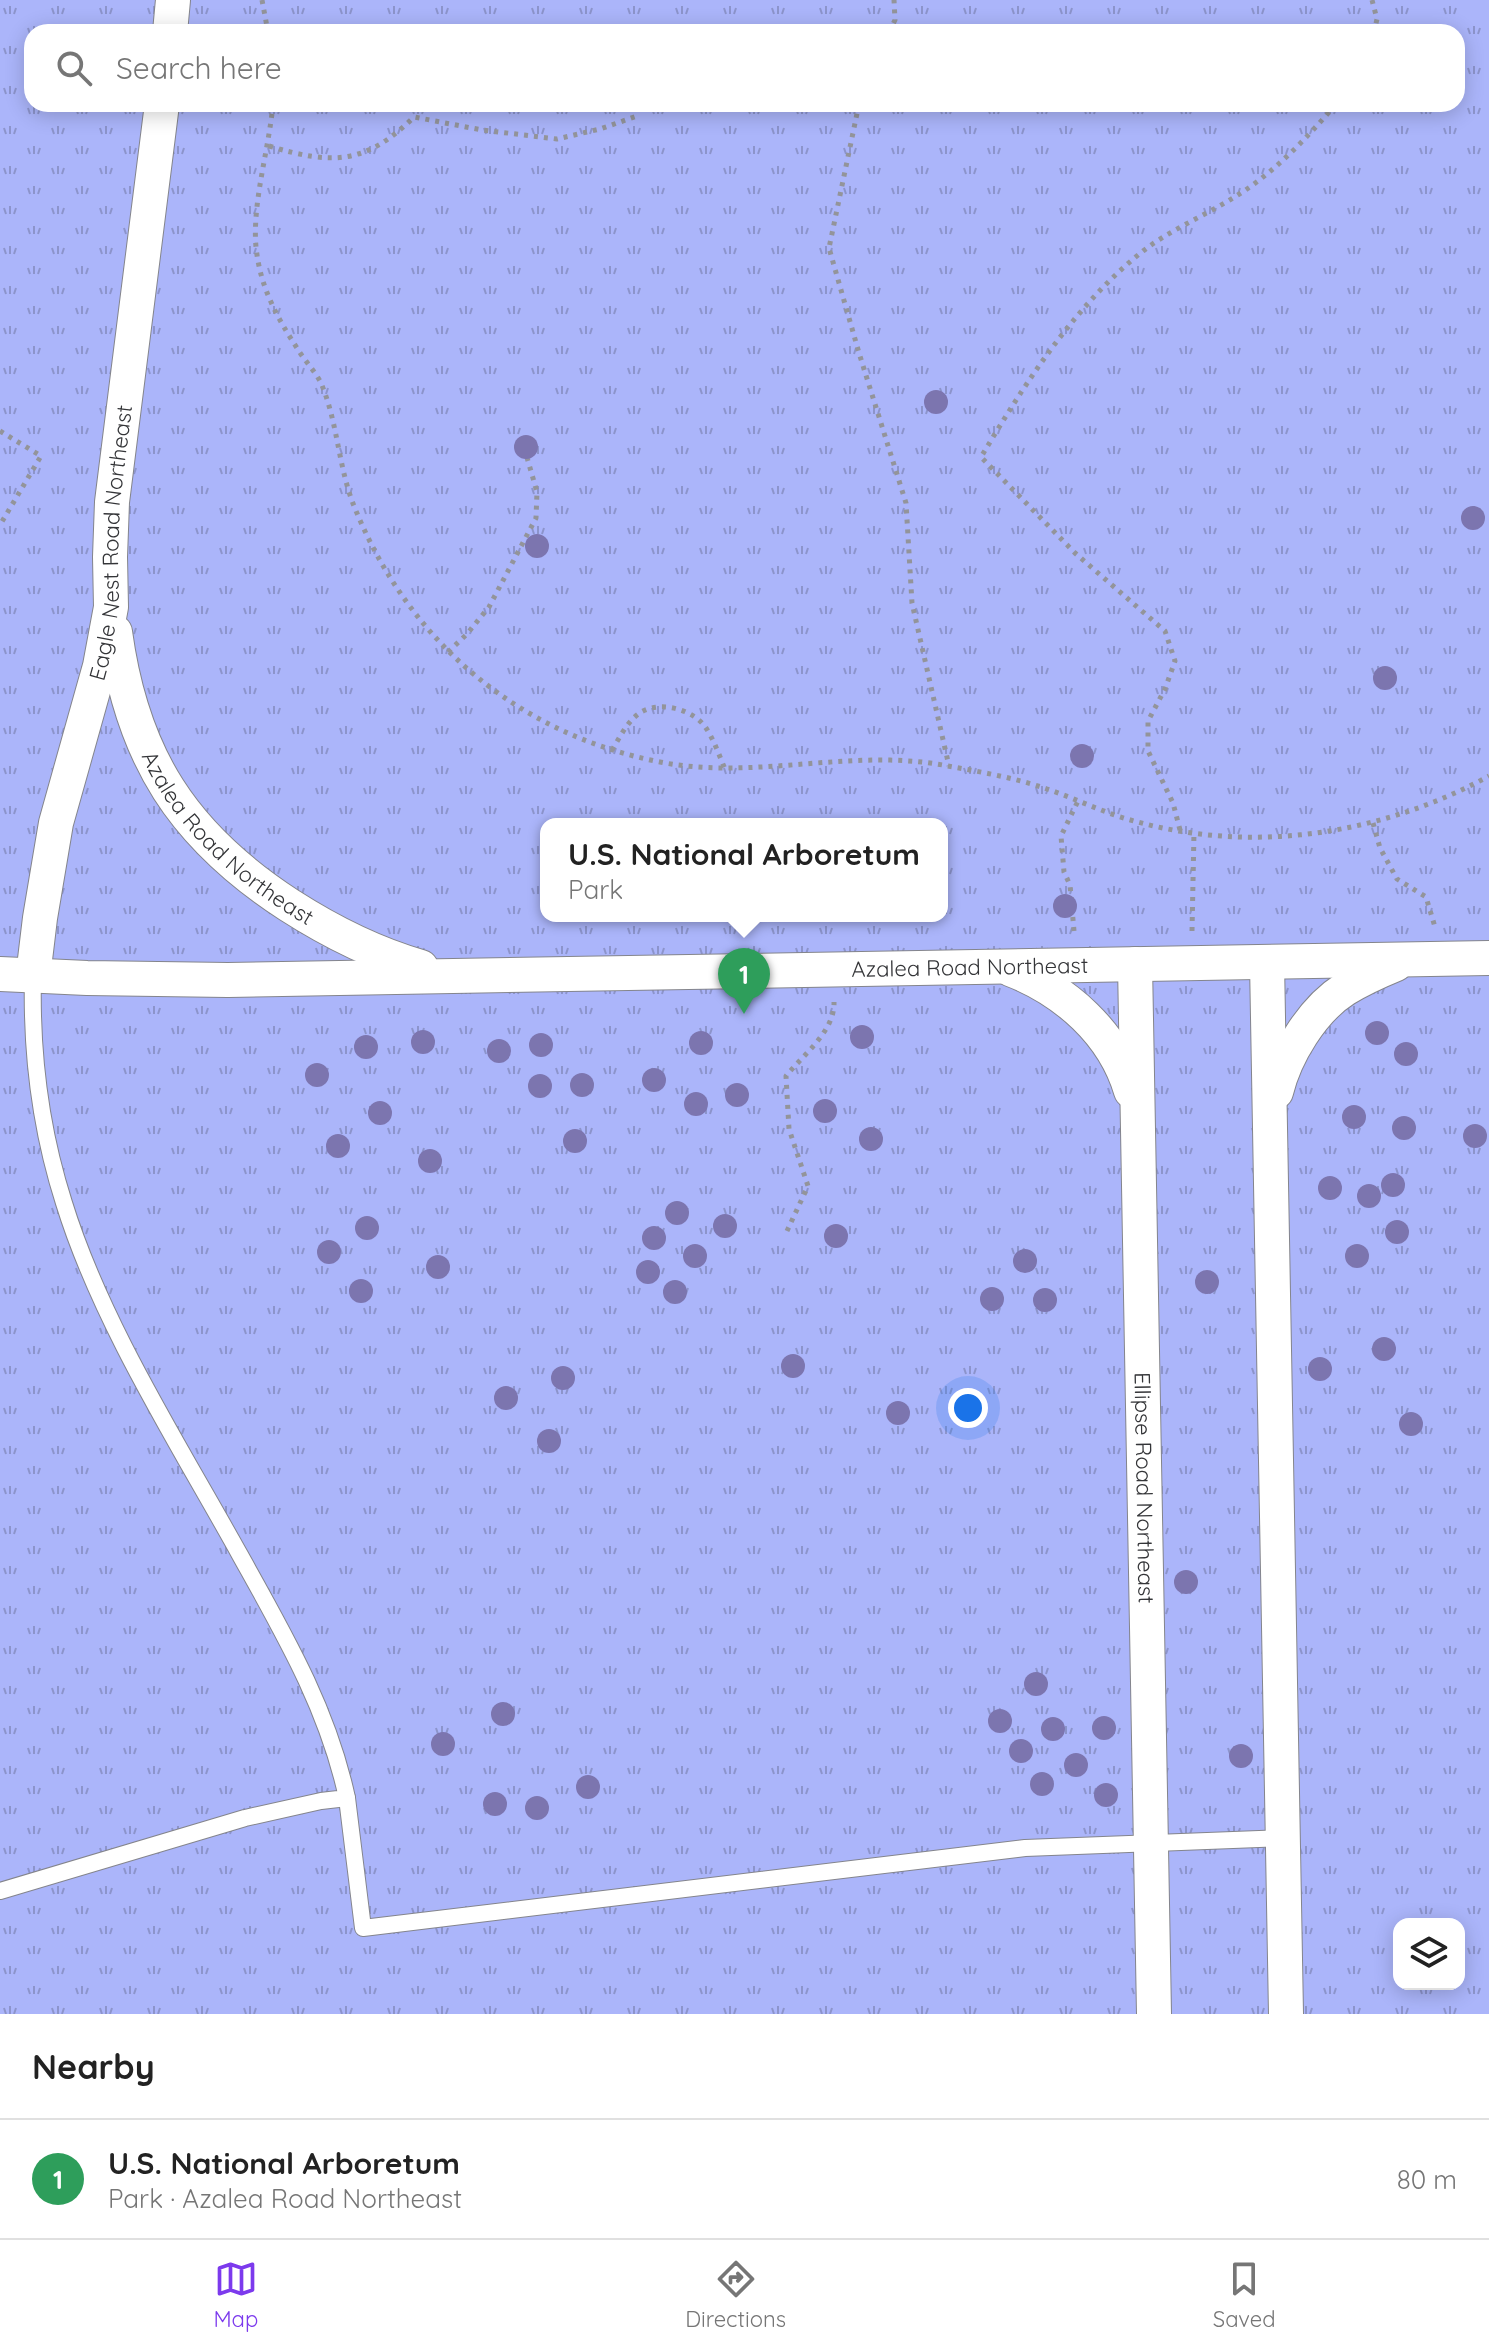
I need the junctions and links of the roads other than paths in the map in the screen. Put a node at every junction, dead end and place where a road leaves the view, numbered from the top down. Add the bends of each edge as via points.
1 (173, 0) edge
2 (171, 24) edge
3 (161, 112) edge
4 (111, 607) junction
5 (1489, 958) edge
6 (1423, 959) junction
7 (1267, 962) junction
8 (1135, 964) junction
9 (1002, 966) junction
10 (16, 975) edge
11 (452, 976) junction
12 (1138, 1116) junction
13 (1270, 1120) junction
14 (347, 1798) junction
15 (1283, 1838) junction
16 (1151, 1842) junction
17 (0, 1891) edge
18 (1154, 2014) edge
19 (1286, 2014) edge

1 - 2 street
3 - 4 street, Eagle Nest Road Northeast via 112,502
4 - 10 street, Eagle Nest Road Northeast via 56,823 42,905
4 - 11 street, Azalea Road Northeast via 121,676 139,736 191,823 225,858 332,933 385,957
5 - 6 street, Azalea Road Northeast
6 - 7 street, Azalea Road Northeast
6 - 13 street via 1373,974 1343,991 1317,1015 1279,1081
7 - 8 street, Azalea Road Northeast
7 - 13 street
8 - 9 street, Azalea Road Northeast
8 - 12 street, Ellipse Road Northeast
9 - 11 street, Azalea Road Northeast
9 - 12 street via 1034,978 1086,1017 1110,1045
10 - 11 street, Azalea Road Northeast via 228,980
10 - 14 lane via 33,1029 57,1180 75,1234 126,1347 299,1661 331,1735
12 - 16 street, Ellipse Road Northeast
13 - 15 street
14 - 16 lane via 363,1928 1025,1848
14 - 17 lane via 245,1818
15 - 16 lane
15 - 19 street
16 - 18 street, Ellipse Road Northeast

